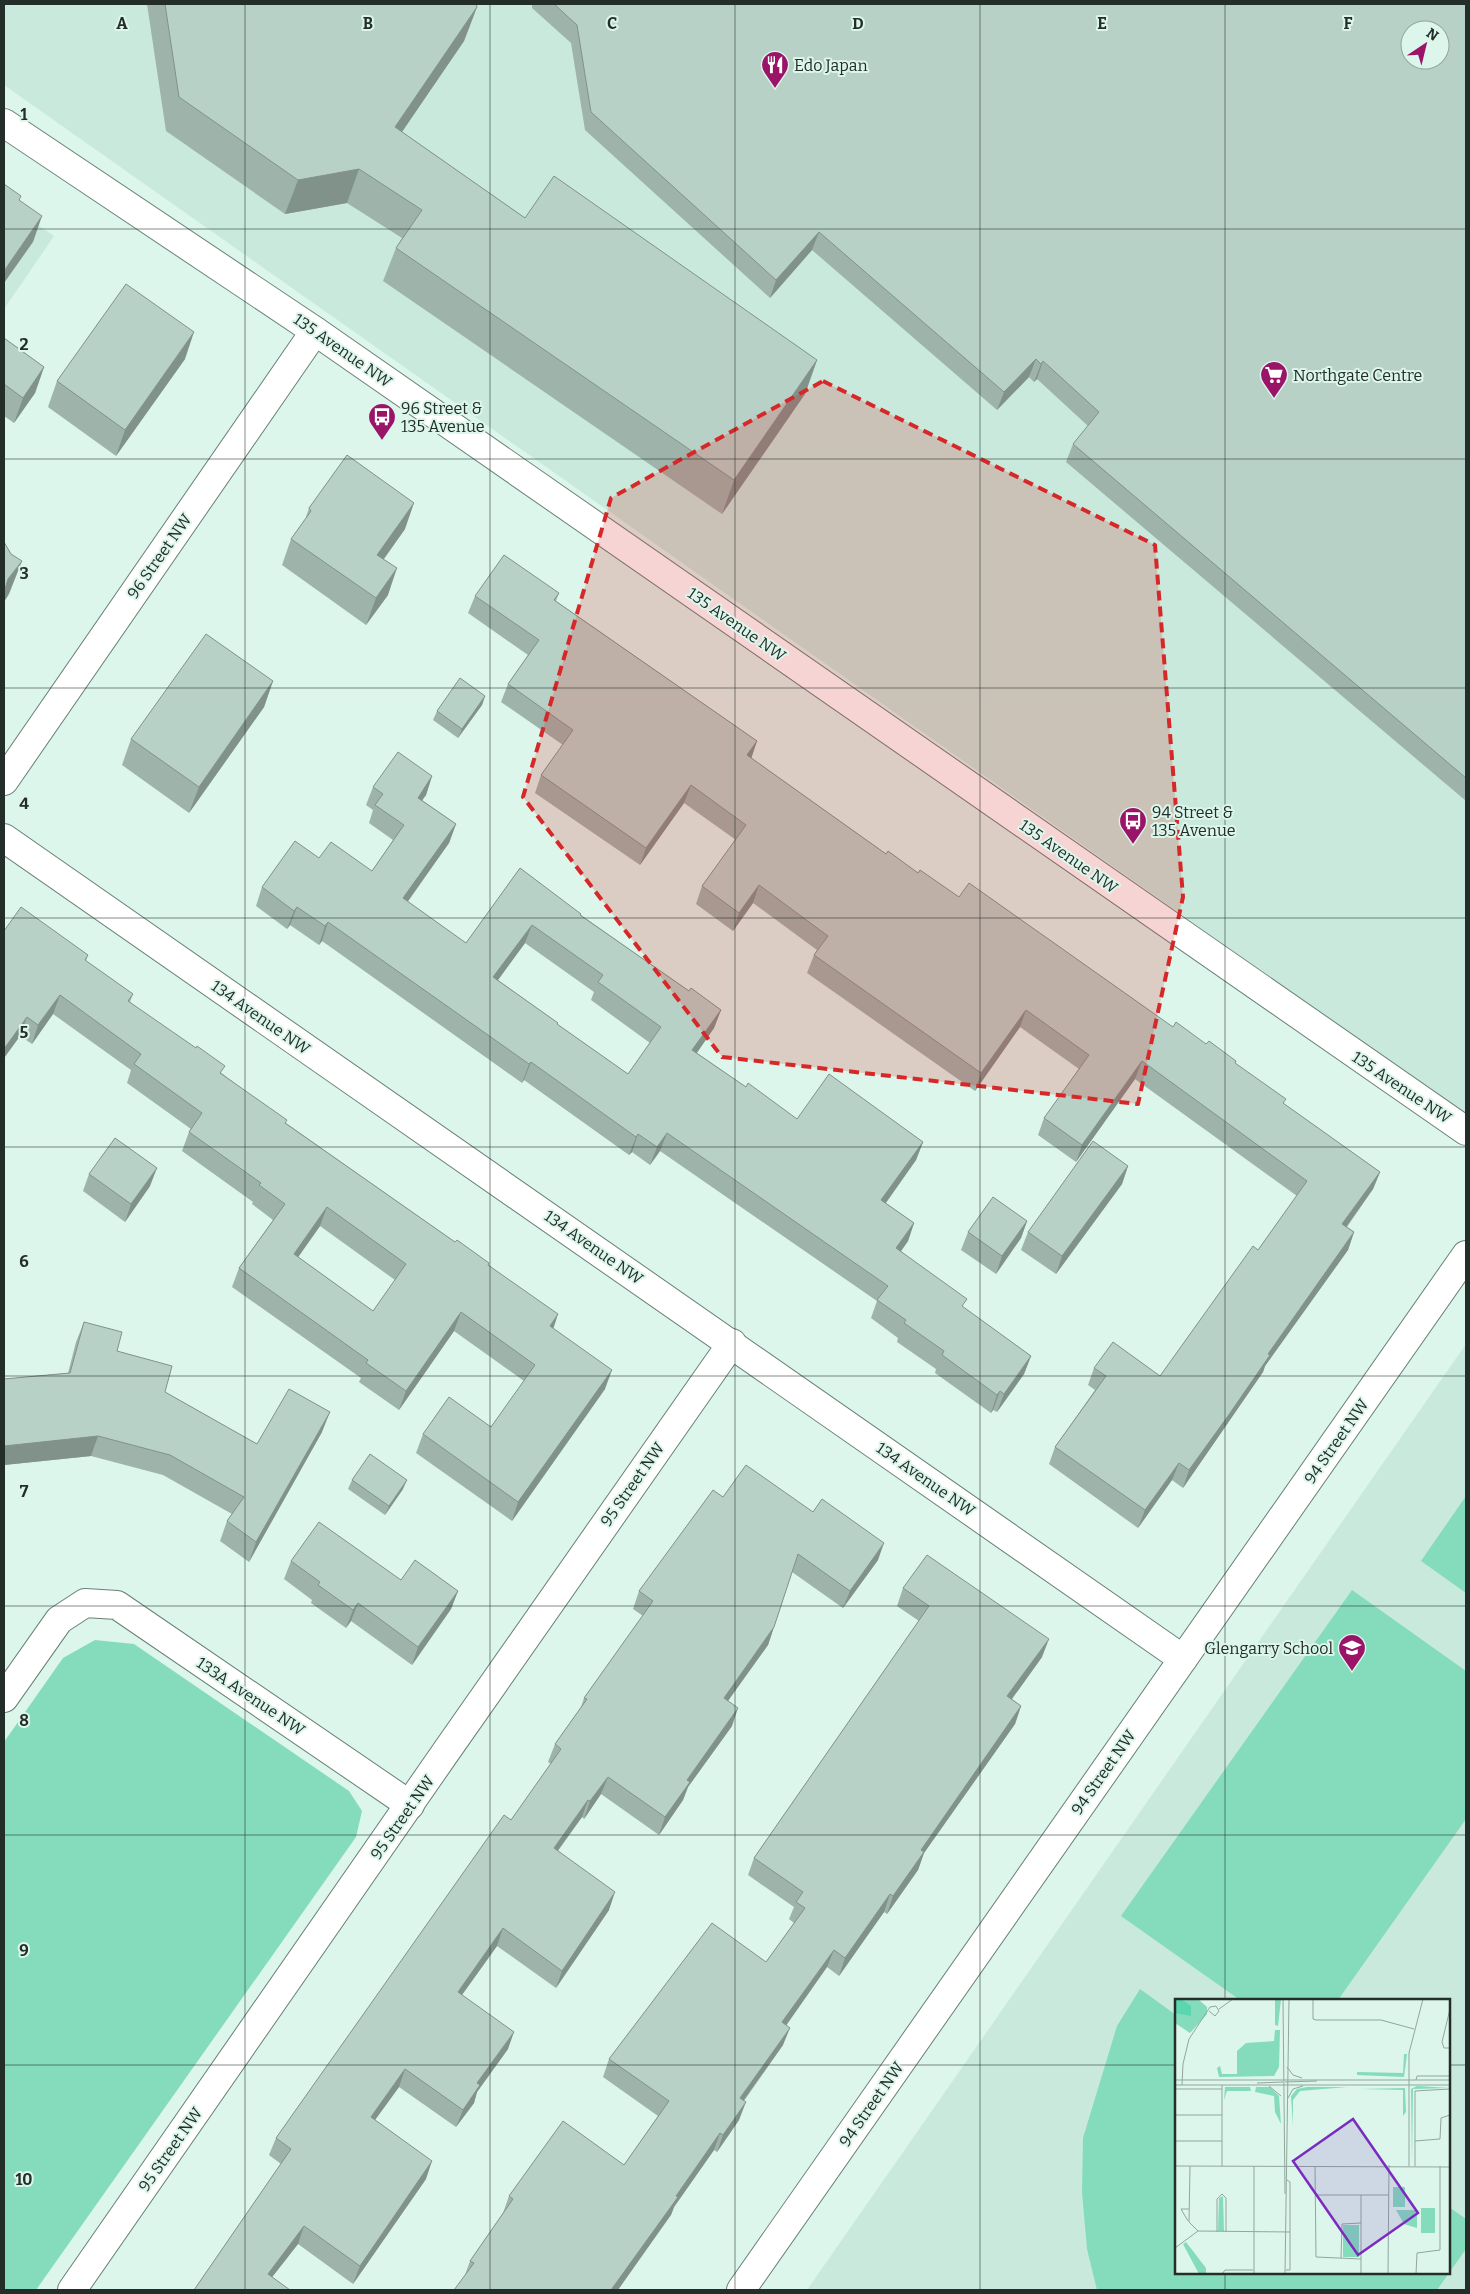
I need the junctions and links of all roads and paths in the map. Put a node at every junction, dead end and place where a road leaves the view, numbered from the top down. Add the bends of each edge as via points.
1 (4, 123) edge
2 (315, 331) junction
3 (4, 780) edge
4 (4, 838) edge
5 (1466, 1132) edge
6 (1466, 1255) edge
7 (732, 1343) junction
8 (1183, 1659) junction
9 (4, 1698) edge
10 (410, 1805) junction
11 (72, 2290) edge
12 (741, 2290) edge

1 - 2 street, 135 Avenue NW
2 - 3 street, 96 Street NW
2 - 5 street, 135 Avenue NW
4 - 7 street, 134 Avenue NW
6 - 8 street, 94 Street NW
7 - 8 street, 134 Avenue NW
7 - 10 street, 95 Street NW
8 - 12 street, 94 Street NW
9 - 10 street, 133A Avenue NW via 59,1620 86,1603 117,1605
10 - 11 street, 95 Street NW

